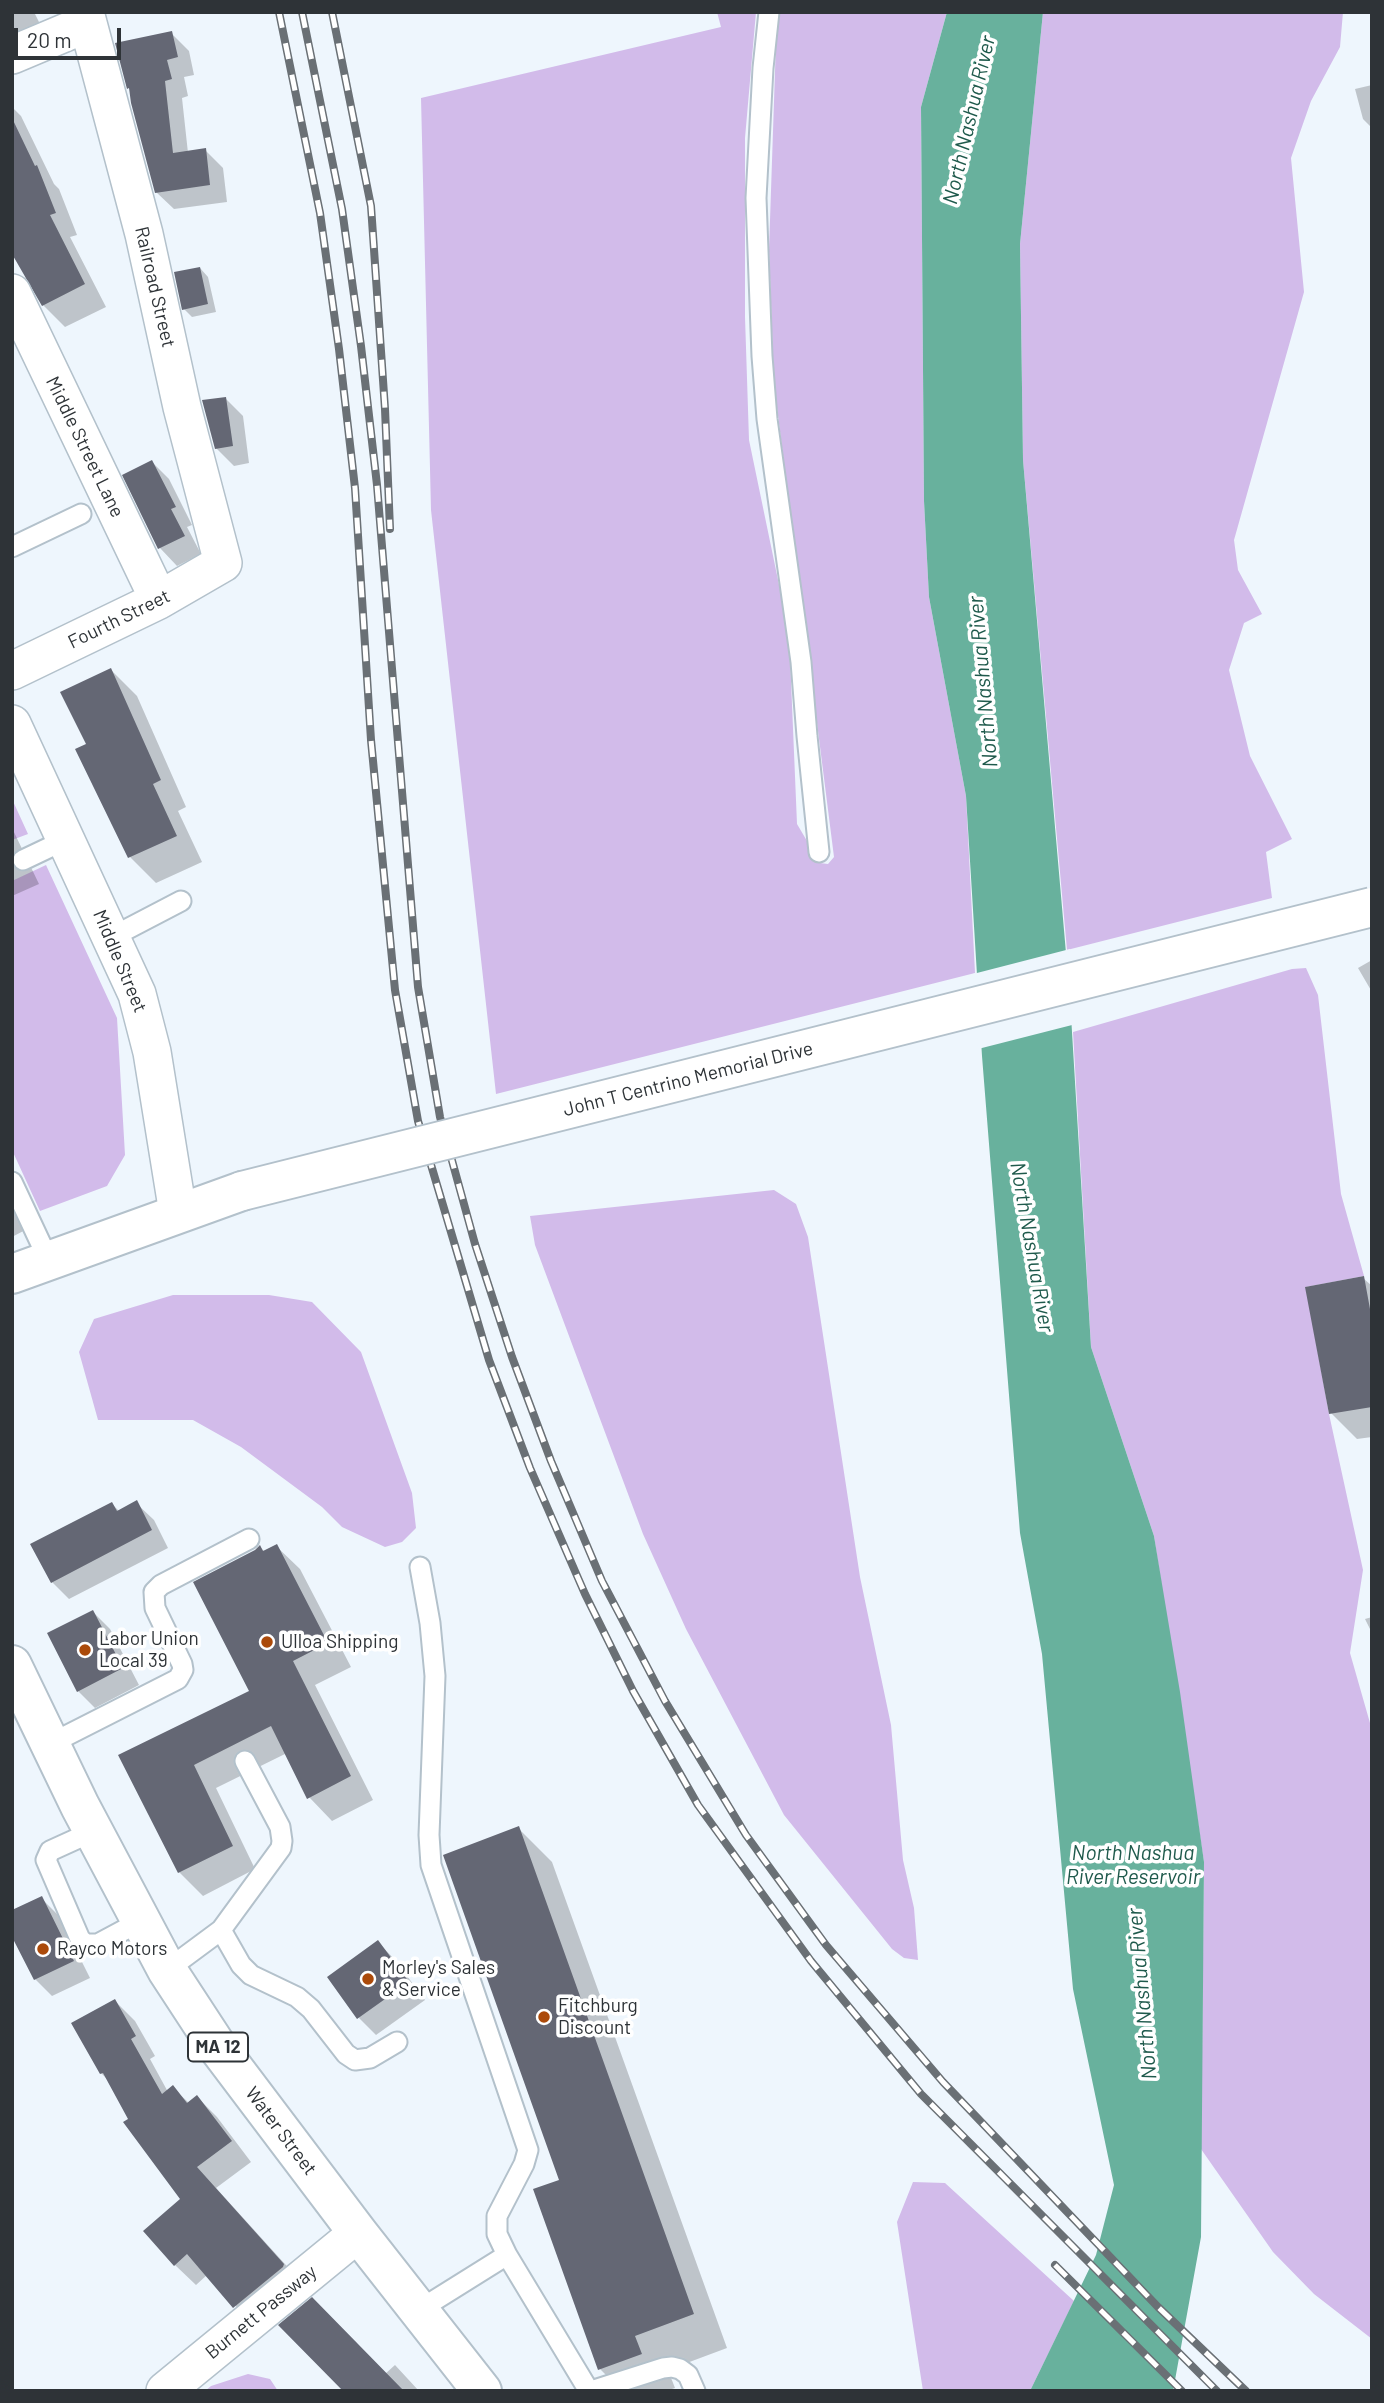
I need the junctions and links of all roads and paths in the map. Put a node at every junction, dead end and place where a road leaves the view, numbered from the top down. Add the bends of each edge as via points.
1 (769, 12) edge
2 (86, 18) edge
3 (12, 55) edge
4 (12, 293) edge
5 (81, 514) dead end
6 (12, 547) edge
7 (223, 563) joint
8 (159, 600) junction
9 (12, 671) edge
10 (12, 724) edge
11 (65, 840) junction
12 (820, 852) dead end
13 (23, 860) dead end
14 (181, 901) dead end
15 (1372, 907) edge
16 (112, 937) junction
17 (12, 1182) edge
18 (178, 1213) junction
19 (49, 1261) junction
20 (12, 1274) edge
21 (249, 1539) dead end
22 (420, 1567) dead end
23 (12, 1665) edge
24 (50, 1744) junction
25 (244, 1761) dead end
26 (94, 1831) junction
27 (141, 1921) junction
28 (221, 1930) junction
29 (167, 1970) junction
30 (397, 2042) dead end
31 (358, 2233) junction
32 (506, 2255) junction
33 (419, 2310) junction
34 (165, 2391) edge
35 (482, 2391) edge
36 (590, 2391) edge
37 (695, 2391) edge

1 - 12 lane via 756,198 762,356
2 - 3 street
2 - 7 street, Railroad Street via 144,234
4 - 8 street, Middle Street Lane
5 - 6 lane
7 - 8 street, Fourth Street
8 - 9 street, Fourth Street
10 - 11 street, Middle Street
11 - 13 lane
11 - 16 street, Middle Street
14 - 16 lane
15 - 18 main road, John T Centrino Memorial Drive, bridge via 242,1191
16 - 18 street, Middle Street via 146,1023
17 - 19 lane
18 - 19 main road, John T Centrino Memorial Drive
19 - 20 main road, John T Centrino Memorial Drive
21 - 24 lane via 153,1592 155,1608 182,1664 178,1679
22 - 32 lane via 435,1676 431,1864 528,2150 497,2216 497,2234
23 - 24 main road, Water Street / MA 12
24 - 26 main road, Water Street / MA 12
25 - 28 lane via 280,1827 282,1841
26 - 27 main road, Water Street / MA 12
26 - 27 lane via 50,1851 46,1860 80,1939 98,1944
27 - 29 main road, Water Street / MA 12
28 - 29 lane
28 - 30 lane via 251,1975 311,2008 355,2060 370,2058
29 - 31 main road, Water Street / MA 12 via 216,2045
31 - 33 main road, Water Street / MA 12
31 - 34 street, Burnett Passway
32 - 33 lane
32 - 36 lane
33 - 35 main road, Water Street / MA 12
36 - 37 lane via 671,2367 688,2375

